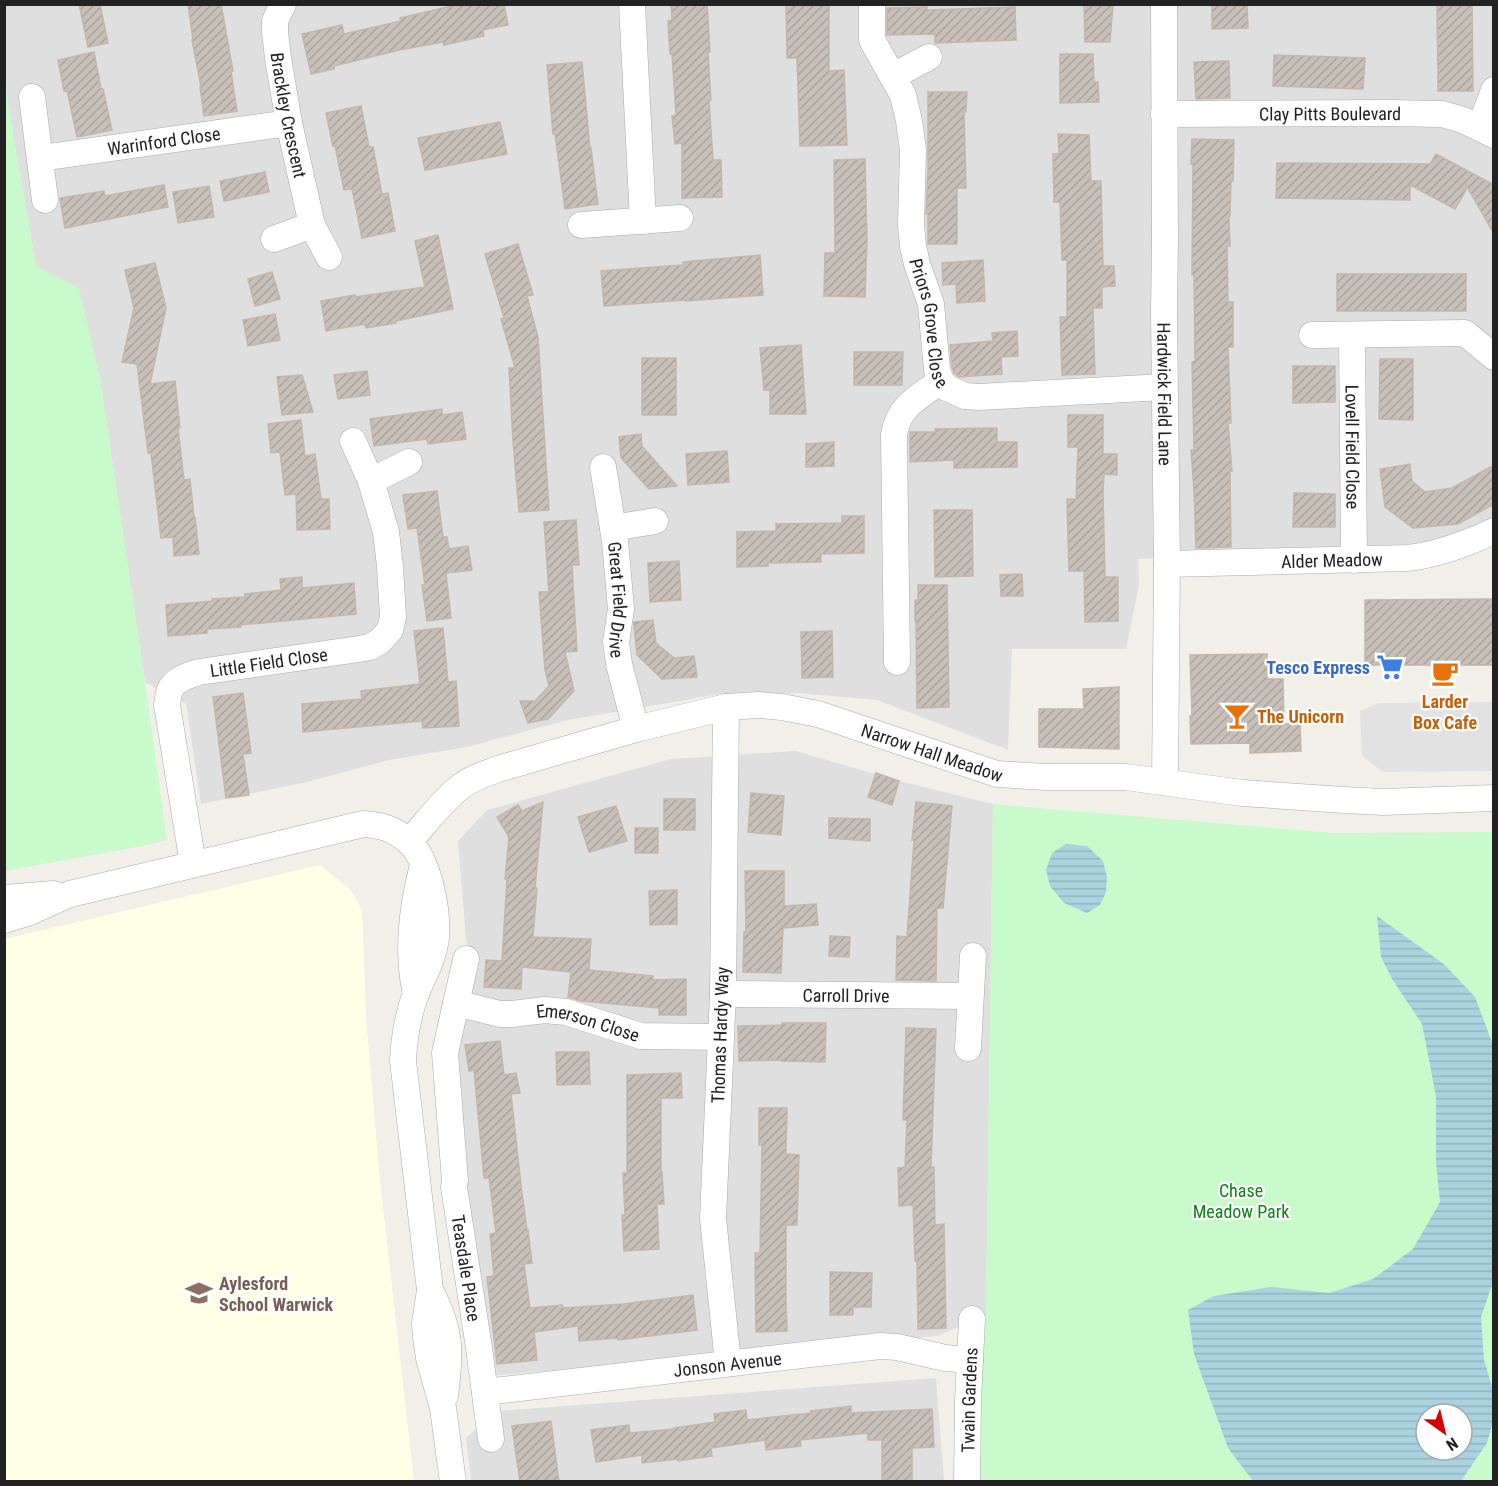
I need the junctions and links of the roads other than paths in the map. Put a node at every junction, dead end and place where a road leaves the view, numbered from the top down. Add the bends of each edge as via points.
1 (283, 4) edge
2 (632, 4) edge
3 (872, 4) edge
4 (1164, 4) edge
5 (929, 57) dead end
6 (893, 76) junction
7 (1494, 90) edge
8 (32, 97) dead end
9 (1164, 114) junction
10 (289, 123) junction
11 (1487, 131) edge
12 (41, 158) junction
13 (45, 200) dead end
14 (680, 218) dead end
15 (643, 221) junction
16 (312, 225) junction
17 (581, 225) dead end
18 (274, 239) dead end
19 (329, 257) dead end
20 (1312, 335) dead end
21 (1352, 335) junction
22 (1494, 357) edge
23 (941, 381) junction
24 (1164, 387) junction
25 (353, 441) dead end
26 (409, 462) dead end
27 (603, 467) dead end
28 (371, 481) junction
29 (655, 521) dead end
30 (613, 528) junction
31 (1494, 531) edge
32 (1354, 560) junction
33 (1167, 564) junction
34 (897, 662) dead end
35 (726, 707) junction
36 (636, 729) junction
37 (1165, 782) junction
38 (1494, 798) edge
39 (409, 842) junction
40 (193, 864) junction
41 (70, 894) junction
42 (4, 898) edge
43 (4, 920) edge
44 (973, 956) dead end
45 (466, 959) dead end
46 (723, 994) junction
47 (970, 996) junction
48 (456, 1003) junction
49 (720, 1037) junction
50 (968, 1048) dead end
51 (972, 1318) dead end
52 (970, 1360) junction
53 (728, 1363) junction
54 (484, 1392) junction
55 (491, 1439) dead end
56 (453, 1482) edge
57 (967, 1482) edge

1 - 10 street, Brackley Crescent via 275,21 275,32
2 - 15 street
3 - 6 street, Priors Grove Close via 872,40
4 - 9 street, Hardwick Field Lane
5 - 6 street
6 - 23 street, Priors Grove Close via 903,95 909,121 913,150 913,246 932,304
7 - 11 street
8 - 12 street
9 - 11 street, Clay Pitts Boulevard via 1442,114
9 - 24 street, Hardwick Field Lane
10 - 12 street, Warinford Close
10 - 16 street, Brackley Crescent
12 - 13 street
14 - 15 street
15 - 17 street
16 - 18 street
16 - 19 street, Brackley Crescent
20 - 21 street
21 - 22 street via 1465,333
21 - 32 street, Lovell Field Close
23 - 24 street, Priors Grove Close via 953,392 979,397
23 - 34 street via 909,404 895,423
24 - 33 street, Hardwick Field Lane
25 - 28 street, Little Field Close
26 - 28 street
27 - 30 street, Great Field Drive
28 - 40 street, Little Field Close via 386,532 392,597 390,630 380,641 359,650 190,674 170,690 167,705
29 - 30 street
30 - 36 street, Great Field Drive via 621,609 616,642
31 - 32 street, Alder Meadow via 1423,556
32 - 33 street, Alder Meadow
33 - 37 street, Hardwick Field Lane
35 - 36 street, Narrow Hall Meadow
35 - 37 street, Narrow Hall Meadow via 759,705 818,714 997,774 1126,777
35 - 46 street, Thomas Hardy Way
36 - 39 street, Narrow Hall Meadow via 477,777 461,786
37 - 38 street, Narrow Hall Meadow via 1242,793 1383,802
39 - 40 street via 378,825 363,824
39 - 56 street via 423,865 435,902 432,956 416,994 404,1039 403,1061 430,1290 446,1327 448,1343 443,1408
40 - 41 street
41 - 42 street
41 - 43 street
44 - 47 street
45 - 48 street
46 - 47 street, Carroll Drive
46 - 49 street, Thomas Hardy Way
47 - 50 street
48 - 49 street, Emerson Close via 500,1014 566,1012 641,1036
48 - 54 street, Teasdale Place via 445,1053 455,1184
49 - 53 street, Thomas Hardy Way via 713,1218
51 - 52 street, Twain Gardens
52 - 53 street, Jonson Avenue via 880,1346
52 - 57 street, Twain Gardens
53 - 54 street, Jonson Avenue
54 - 55 street

